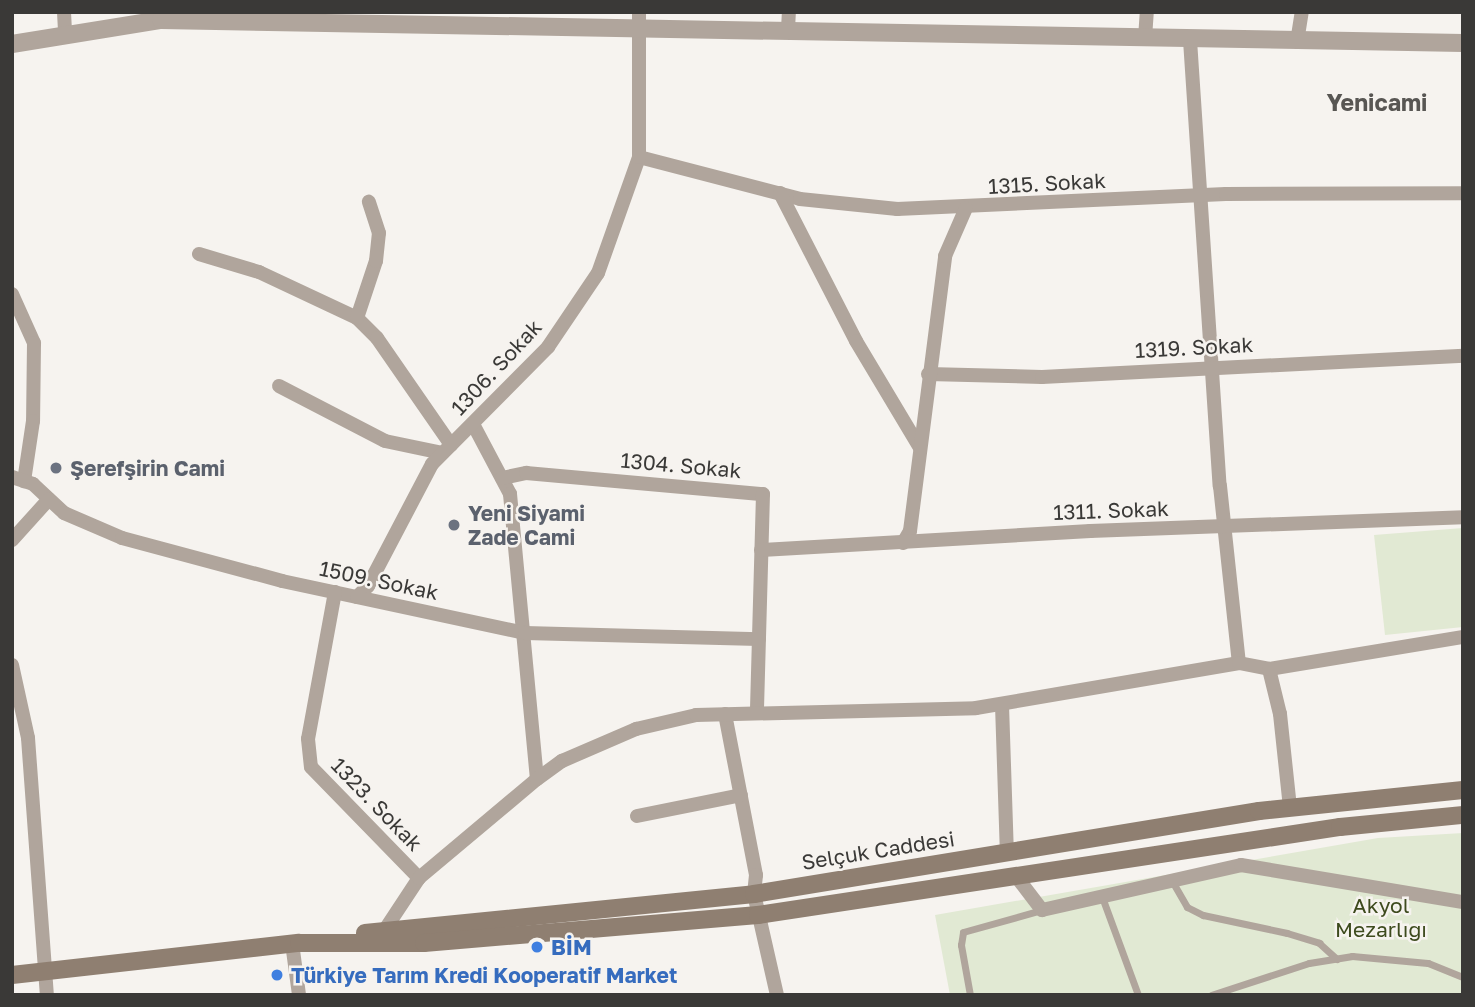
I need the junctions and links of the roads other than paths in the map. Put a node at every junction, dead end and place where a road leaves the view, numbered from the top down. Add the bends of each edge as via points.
1 (64, 12) edge
2 (1147, 12) edge
3 (1302, 12) edge
4 (359, 18) edge
5 (639, 19) edge
6 (789, 20) edge
7 (65, 32) junction
8 (1145, 38) junction
9 (1190, 40) junction
10 (1297, 42) junction
11 (1463, 43) edge
12 (12, 44) edge
13 (639, 157) junction
14 (1463, 193) edge
15 (780, 194) junction
16 (1199, 195) junction
17 (369, 202) dead end
18 (966, 208) junction
19 (199, 254) dead end
20 (12, 293) edge
21 (357, 318) junction
22 (1463, 356) edge
23 (1213, 367) junction
24 (928, 374) junction
25 (279, 386) dead end
26 (473, 424) junction
27 (920, 448) junction
28 (447, 449) junction
29 (502, 478) junction
30 (18, 479) edge
31 (49, 499) junction
32 (1463, 517) edge
33 (1225, 527) junction
34 (13, 538) edge
35 (903, 543) junction
36 (761, 550) junction
37 (335, 592) junction
38 (357, 597) junction
39 (525, 633) junction
40 (1463, 638) edge
41 (760, 639) junction
42 (1239, 663) junction
43 (12, 665) edge
44 (1269, 669) junction
45 (1002, 705) junction
46 (757, 713) junction
47 (725, 714) junction
48 (537, 779) junction
49 (1463, 790) edge
50 (741, 795) junction
51 (1290, 808) junction
52 (1463, 815) edge
53 (637, 817) dead end
54 (1007, 852) junction
55 (1016, 876) junction
56 (419, 878) junction
57 (1172, 880) junction
58 (754, 894) junction
59 (1101, 896) junction
60 (1463, 902) edge
61 (1042, 910) junction
62 (758, 915) junction
63 (384, 931) junction
64 (295, 943) junction
65 (1337, 959) junction
66 (45, 972) junction
67 (12, 975) edge
68 (1463, 977) edge
69 (47, 995) edge
70 (299, 995) edge
71 (777, 995) edge
72 (970, 995) edge
73 (1138, 995) edge
74 (1212, 995) edge

1 - 7 street
2 - 8 street
3 - 10 street
4 - 5 street
4 - 7 street via 161,20
5 - 6 street
5 - 13 street, 1306. Sokak
6 - 8 street
7 - 12 street
8 - 9 street
9 - 10 street
9 - 16 street
10 - 11 street
13 - 15 street, 1315. Sokak
13 - 26 street, 1306. Sokak via 598,273 548,347
14 - 16 street, 1315. Sokak
15 - 18 street, 1315. Sokak via 897,209
15 - 27 street via 869,363
16 - 18 street, 1315. Sokak
16 - 23 street
17 - 21 street via 379,233
18 - 24 street via 945,256
19 - 21 street via 259,272
20 - 30 street via 34,343 33,421
21 - 28 street via 377,338
22 - 23 street, 1319. Sokak
23 - 24 street, 1319. Sokak via 1042,377
23 - 33 street
24 - 27 street
25 - 28 street via 385,441
26 - 28 street, 1306. Sokak
26 - 29 street
27 - 35 street via 910,531
28 - 38 street, 1306. Sokak via 397,525 368,586
29 - 36 street, 1304. Sokak via 526,473 764,494
29 - 39 street via 510,494
30 - 31 street, 1509. Sokak
31 - 34 street
31 - 37 street, 1509. Sokak via 64,513 122,538 201,563
32 - 33 street, 1311. Sokak
33 - 35 street, 1311. Sokak
33 - 42 street
35 - 36 street, 1311. Sokak
36 - 41 street, 1304. Sokak
37 - 38 street, 1509. Sokak
37 - 56 street, 1323. Sokak via 308,739 311,767
38 - 39 street, 1509. Sokak
39 - 41 street, 1509. Sokak
39 - 48 street
40 - 44 street
41 - 46 street, 1304. Sokak
42 - 44 street
42 - 45 street
43 - 66 street via 28,738
44 - 51 street via 1280,714
45 - 46 street
45 - 54 street
46 - 47 street
47 - 48 street via 696,715 636,729 562,761
47 - 50 street
48 - 56 street
49 - 51 main road, Selçuk Caddesi
50 - 53 street
50 - 58 street via 756,875
51 - 54 main road, Selçuk Caddesi
52 - 55 main road via 1340,827
54 - 58 main road, Selçuk Caddesi
55 - 61 street
55 - 62 main road
56 - 63 street
57 - 59 street
57 - 60 street via 1241,865
57 - 65 lane via 1187,907 1203,915 1298,936 1319,943
58 - 62 street
58 - 63 main road, Selçuk Caddesi
59 - 61 street
59 - 73 lane
61 - 72 lane via 963,932
62 - 64 main road via 424,943
62 - 71 street
63 - 64 main road, Selçuk Caddesi
64 - 66 main road
64 - 70 street
65 - 68 lane via 1429,963
65 - 74 lane via 1309,963
66 - 67 main road
66 - 69 street

